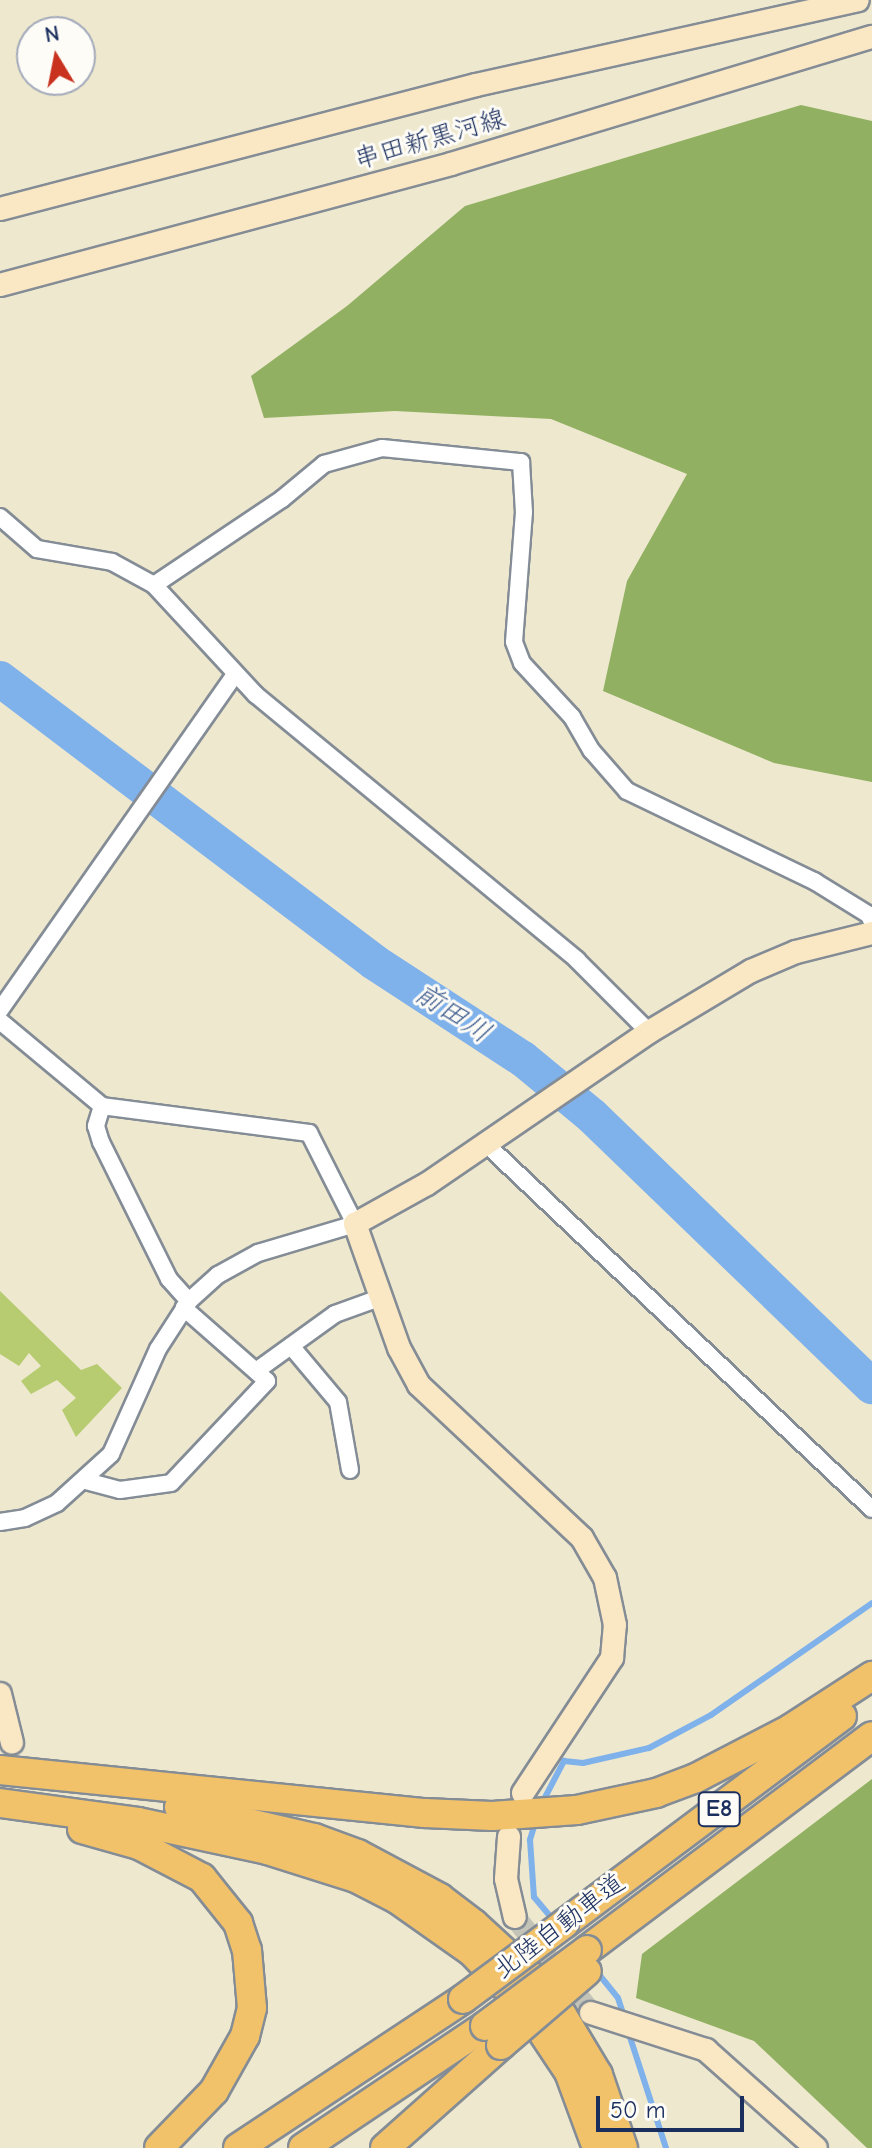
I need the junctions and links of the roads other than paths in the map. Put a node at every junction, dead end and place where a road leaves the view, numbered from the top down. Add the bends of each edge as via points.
1 (858, 0) edge
2 (872, 37) edge
3 (0, 209) edge
4 (0, 285) edge
5 (0, 517) edge
6 (154, 585) junction
7 (235, 674) junction
8 (872, 922) edge
9 (872, 933) edge
10 (0, 1010) edge
11 (0, 1021) edge
12 (649, 1032) junction
13 (102, 1106) junction
14 (486, 1144) junction
15 (355, 1224) junction
16 (382, 1297) junction
17 (187, 1305) junction
18 (291, 1346) junction
19 (256, 1371) junction
20 (350, 1470) dead end
21 (86, 1481) junction
22 (872, 1509) edge
23 (0, 1522) edge
24 (872, 1676) edge
25 (872, 1693) edge
26 (0, 1694) edge
27 (872, 1736) edge
28 (12, 1743) dead end
29 (0, 1770) edge
30 (38, 1777) junction
31 (523, 1793) dead end
32 (0, 1805) edge
33 (509, 1837) dead end
34 (515, 1917) tunnel mouth
35 (591, 2013) tunnel mouth
36 (493, 2035) junction
37 (159, 2148) edge
38 (238, 2148) edge
39 (303, 2148) edge
40 (385, 2148) edge
41 (597, 2148) edge
42 (623, 2148) edge
43 (816, 2148) edge

1 - 3 main road, 串田新黒河線 via 476,85
2 - 4 main road, 串田新黒河線 via 451,164
5 - 6 street via 37,549 112,562
6 - 7 street
6 - 8 street via 282,499 324,464 382,448 521,462 524,512 514,642 522,663 572,717 592,751 627,791 814,881
7 - 10 street
7 - 12 street via 577,960
9 - 12 main road via 796,952 751,971
11 - 13 street
12 - 14 main road
13 - 15 street via 309,1133
13 - 17 street via 96,1126 101,1142
14 - 15 main road
14 - 22 street
15 - 16 main road
15 - 17 street via 258,1253 218,1275
16 - 18 street via 335,1314
16 - 31 main road via 399,1348 419,1385 582,1538 605,1578 615,1625 612,1658
17 - 19 street
17 - 21 street via 158,1349 111,1454
18 - 19 street
18 - 20 street via 338,1402
19 - 21 street via 267,1381 171,1483 120,1490
21 - 23 street via 57,1503 25,1518
24 - 30 highway via 790,1729 696,1778 656,1793 577,1810 492,1816 425,1813
25 - 38 highway, 北陸自動車道 / E8, bridge via 463,1999
26 - 28 main road
27 - 36 highway, E8, bridge
29 - 30 highway
30 - 42 highway via 314,1838 369,1859 440,1898 506,1951 562,2015 598,2075
32 - 37 highway via 174,1860 202,1878 238,1923 252,1978 245,2036 214,2091
32 - 41 highway via 138,1822 267,1850 356,1878 397,1899 472,1952 527,2009 569,2072
33 - 34 main road via 506,1879
35 - 43 main road via 706,2050
36 - 39 highway
36 - 40 highway

